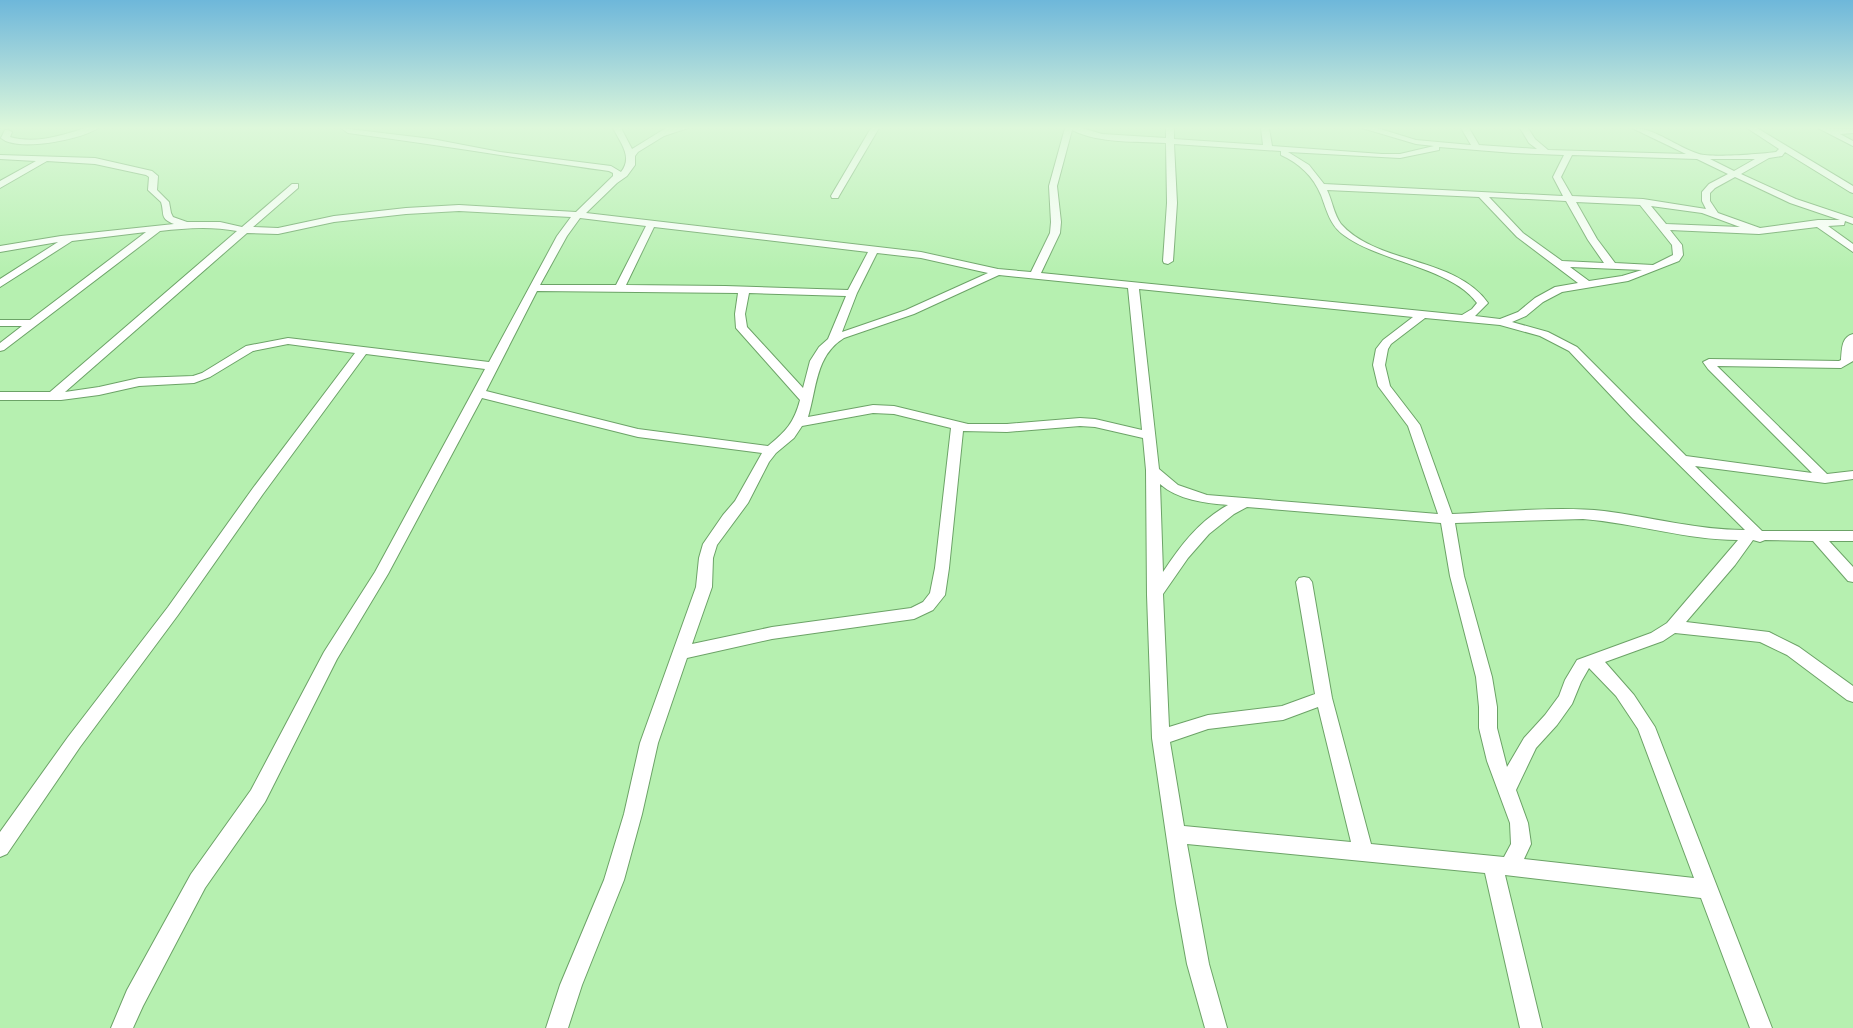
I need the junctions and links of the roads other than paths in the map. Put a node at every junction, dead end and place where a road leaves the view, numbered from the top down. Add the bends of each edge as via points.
1 (16, 176) edge
2 (154, 176) edge
3 (617, 176) edge
4 (621, 176) edge
5 (847, 176) edge
6 (1056, 176) edge
7 (1172, 176) edge
8 (1314, 176) edge
9 (1558, 176) edge
10 (1731, 176) edge
11 (1739, 176) edge
12 (1830, 176) edge
13 (1834, 178) junction
14 (1853, 178) edge
15 (614, 181) junction
16 (0, 185) edge
17 (295, 186) dead end
18 (1322, 188) junction
19 (1853, 190) edge
20 (1481, 194) junction
21 (835, 196) dead end
22 (1569, 198) junction
23 (1643, 202) junction
24 (1714, 214) junction
25 (578, 215) junction
26 (1818, 223) junction
27 (1853, 223) edge
28 (651, 224) junction
29 (188, 225) junction
30 (1663, 227) junction
31 (158, 228) junction
32 (245, 230) junction
33 (1759, 231) junction
34 (70, 238) junction
35 (0, 249) edge
36 (1853, 249) edge
37 (874, 250) junction
38 (1168, 261) dead end
39 (1558, 264) junction
40 (1612, 266) junction
41 (1658, 267) junction
42 (998, 272) junction
43 (1035, 276) junction
44 (0, 284) edge
45 (1586, 284) junction
46 (1133, 285) junction
47 (533, 288) junction
48 (619, 289) junction
49 (744, 290) junction
50 (852, 293) junction
51 (1422, 314) junction
52 (1463, 318) junction
53 (1501, 322) junction
54 (0, 323) edge
55 (33, 323) junction
56 (1853, 337) edge
57 (833, 340) junction
58 (0, 348) edge
59 (362, 351) junction
60 (493, 366) junction
61 (479, 393) junction
62 (0, 396) edge
63 (53, 396) junction
64 (807, 400) junction
65 (798, 423) junction
66 (957, 426) junction
67 (1149, 435) junction
68 (771, 450) junction
69 (1682, 460) junction
70 (1153, 470) junction
71 (1853, 475) edge
72 (1826, 479) junction
73 (1243, 503) junction
74 (1447, 519) junction
75 (1817, 536) junction
76 (1853, 536) edge
77 (1754, 537) junction
78 (1853, 577) edge
79 (1304, 582) dead end
80 (1155, 596) junction
81 (1673, 627) junction
82 (680, 654) junction
83 (1592, 660) junction
84 (1853, 695) edge
85 (1324, 698) junction
86 (1161, 738) junction
87 (1507, 789) junction
88 (1176, 834) junction
89 (0, 848) edge
90 (1363, 852) junction
91 (1500, 866) junction
92 (1707, 889) junction
93 (122, 1028) edge
94 (557, 1028) edge
95 (1216, 1028) edge
96 (1531, 1028) edge
97 (1761, 1028) edge

1 - 16 street
2 - 29 street via 152,190 155,195 165,200 168,206 166,214 170,219
3 - 15 street
4 - 15 street
5 - 21 street
6 - 43 street via 1052,195 1055,233
7 - 38 street
8 - 18 street
9 - 22 street
10 - 24 street via 1706,192 1706,201
11 - 27 street
12 - 13 street
13 - 14 street
13 - 19 street
15 - 25 street
17 - 32 street
18 - 20 street
18 - 52 street via 1336,224 1351,236 1377,251 1441,274 1472,289 1483,303 1476,311
20 - 22 street
20 - 39 street via 1520,235
22 - 23 street
22 - 40 street via 1593,240
23 - 24 street
23 - 30 street
24 - 33 street
25 - 28 street
25 - 32 street via 458,208 426,209 334,219 278,232
25 - 47 street via 562,236
26 - 27 street
26 - 33 street
26 - 36 street
28 - 37 street
28 - 48 street
29 - 31 street
29 - 32 street via 220,225
30 - 33 street
30 - 41 street via 1677,245 1678,255 1669,263
31 - 34 street
31 - 55 street
32 - 63 street
34 - 35 street
34 - 44 street
37 - 42 street via 931,256
37 - 50 street
39 - 40 street
39 - 45 street
40 - 41 street
41 - 45 street via 1624,279
42 - 43 street
42 - 57 street via 910,312
43 - 46 street
45 - 53 street via 1558,289 1522,314
46 - 51 street
46 - 67 street
47 - 48 street
47 - 60 street
48 - 49 street
49 - 50 street
49 - 64 street via 740,314 742,328
50 - 57 street
51 - 52 street
51 - 74 street via 1387,342 1382,350 1379,365 1384,386 1414,425
52 - 53 street
53 - 69 street via 1544,334 1573,349
54 - 55 street
55 - 58 street
56 - 72 street via 1849,341 1846,361 1841,365 1709,362
57 - 64 street via 816,361
59 - 60 street
59 - 63 street via 288,341 268,343 242,351 206,375 194,379 139,382 99,391
59 - 89 street via 173,611 74,742
60 - 61 street
61 - 68 street via 638,433
61 - 93 street via 381,574 330,656 258,796 198,881 135,998
62 - 63 street
64 - 65 street
65 - 66 street via 883,409
65 - 68 street via 789,435
66 - 67 street via 978,429 1080,422
66 - 82 street via 942,568 937,595 928,606 914,613 772,633
67 - 70 street
68 - 82 street via 741,503 724,522 710,544 706,558 704,587
69 - 72 street
69 - 77 street
70 - 73 street via 1173,488 1183,493 1206,499
70 - 80 street
71 - 72 street
73 - 74 street
73 - 80 street via 1221,514 1210,524 1172,568
74 - 77 street via 1583,514 1702,534
74 - 87 street via 1457,576 1484,677 1488,728 1496,761
75 - 76 street
75 - 77 street
75 - 78 street
77 - 81 street
79 - 85 street
80 - 86 street
81 - 83 street via 1657,637
81 - 84 street via 1763,636 1793,651
82 - 94 street via 649,743 633,814 614,880 571,985
83 - 87 street via 1583,664 1573,680 1566,699 1530,743
83 - 92 street via 1618,686 1646,727
85 - 86 street via 1283,713 1208,722
85 - 90 street
86 - 88 street
87 - 91 street via 1519,823 1520,844 1515,857
88 - 90 street
88 - 95 street via 1198,964
90 - 91 street
91 - 92 street
91 - 96 street
92 - 97 street

